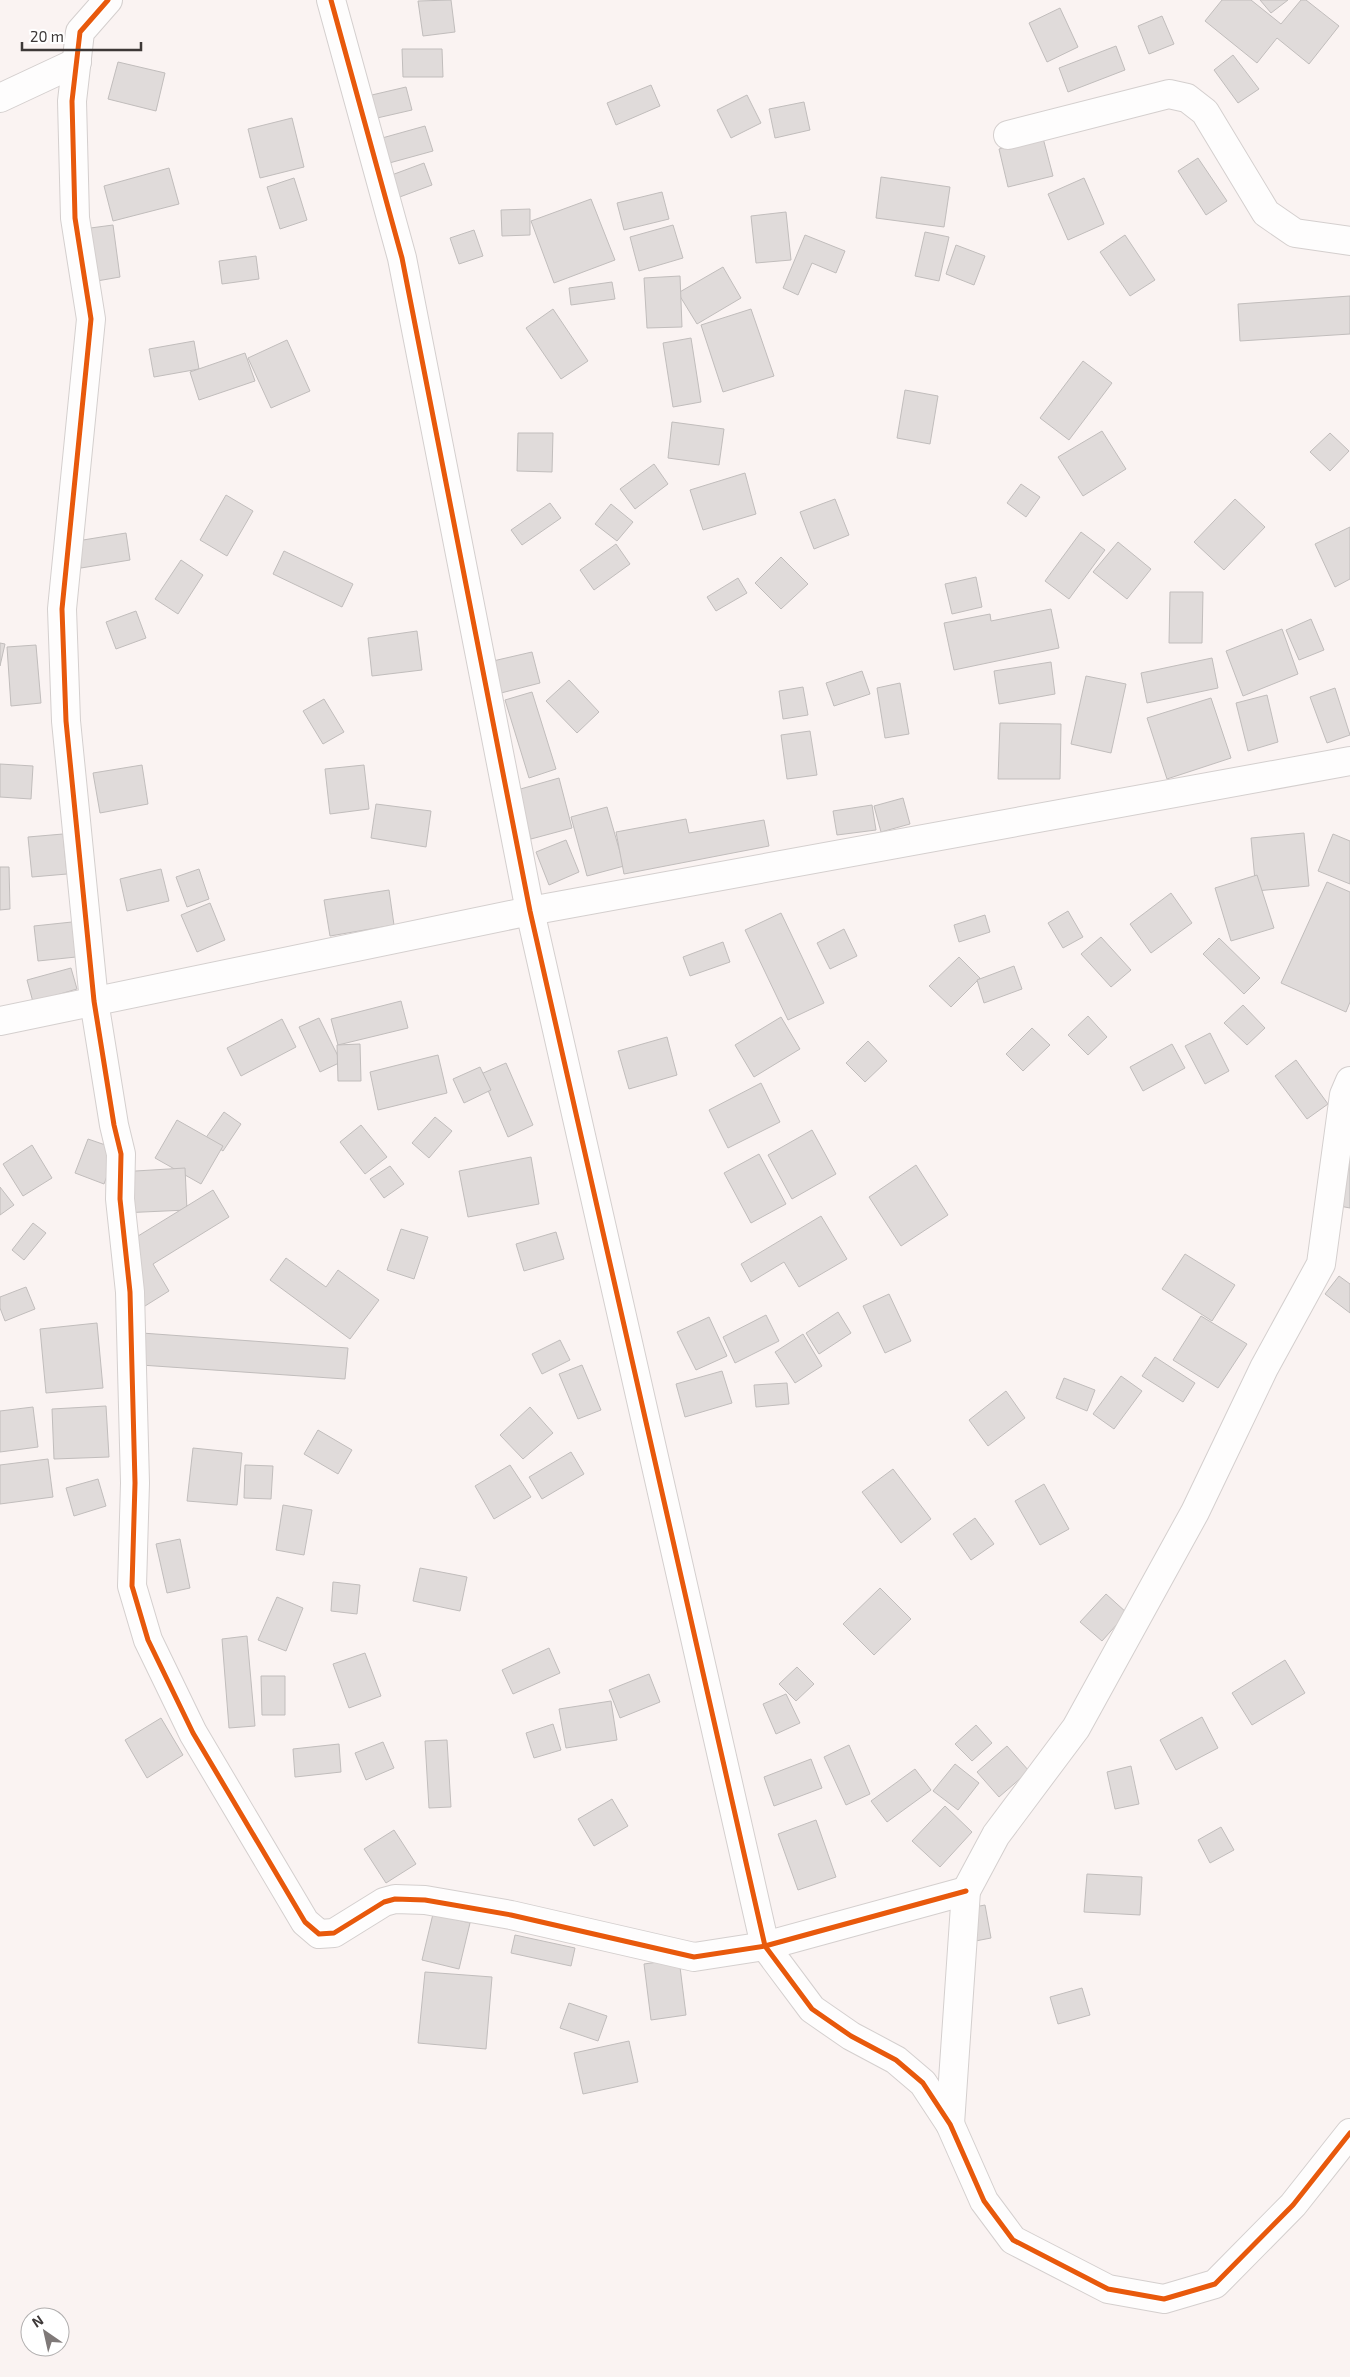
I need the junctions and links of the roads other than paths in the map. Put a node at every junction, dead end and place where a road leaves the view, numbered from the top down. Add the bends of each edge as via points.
1 (108, 0) edge
2 (330, 0) edge
3 (77, 62) junction
4 (0, 98) edge
5 (1008, 135) dead end
6 (1350, 241) edge
7 (1350, 761) edge
8 (530, 911) junction
9 (94, 1001) junction
10 (0, 1021) edge
11 (1350, 1082) edge
12 (966, 1891) junction
13 (765, 1946) junction
14 (950, 2124) junction
15 (1350, 2133) edge

1 - 3 street via 80,32
2 - 8 street via 402,258
3 - 4 street
3 - 9 street via 72,101 75,218 91,319 62,609 66,721
5 - 6 street via 1169,94 1187,98 1205,112 1266,213 1295,233
7 - 8 street
8 - 9 street
8 - 13 street
9 - 10 street
9 - 13 street via 121,1154 120,1199 130,1292 135,1483 132,1586 148,1640 193,1733 306,1922 319,1934 334,1933 384,1902 425,1900 511,1915 694,1957
11 - 12 street via 1344,1095 1321,1264 1264,1368 1195,1512 1076,1728 996,1835
12 - 13 street
12 - 14 street
13 - 14 street via 812,2010 896,2060 923,2083
14 - 15 street via 984,2201 1013,2240 1108,2289 1164,2299 1215,2284 1293,2205

